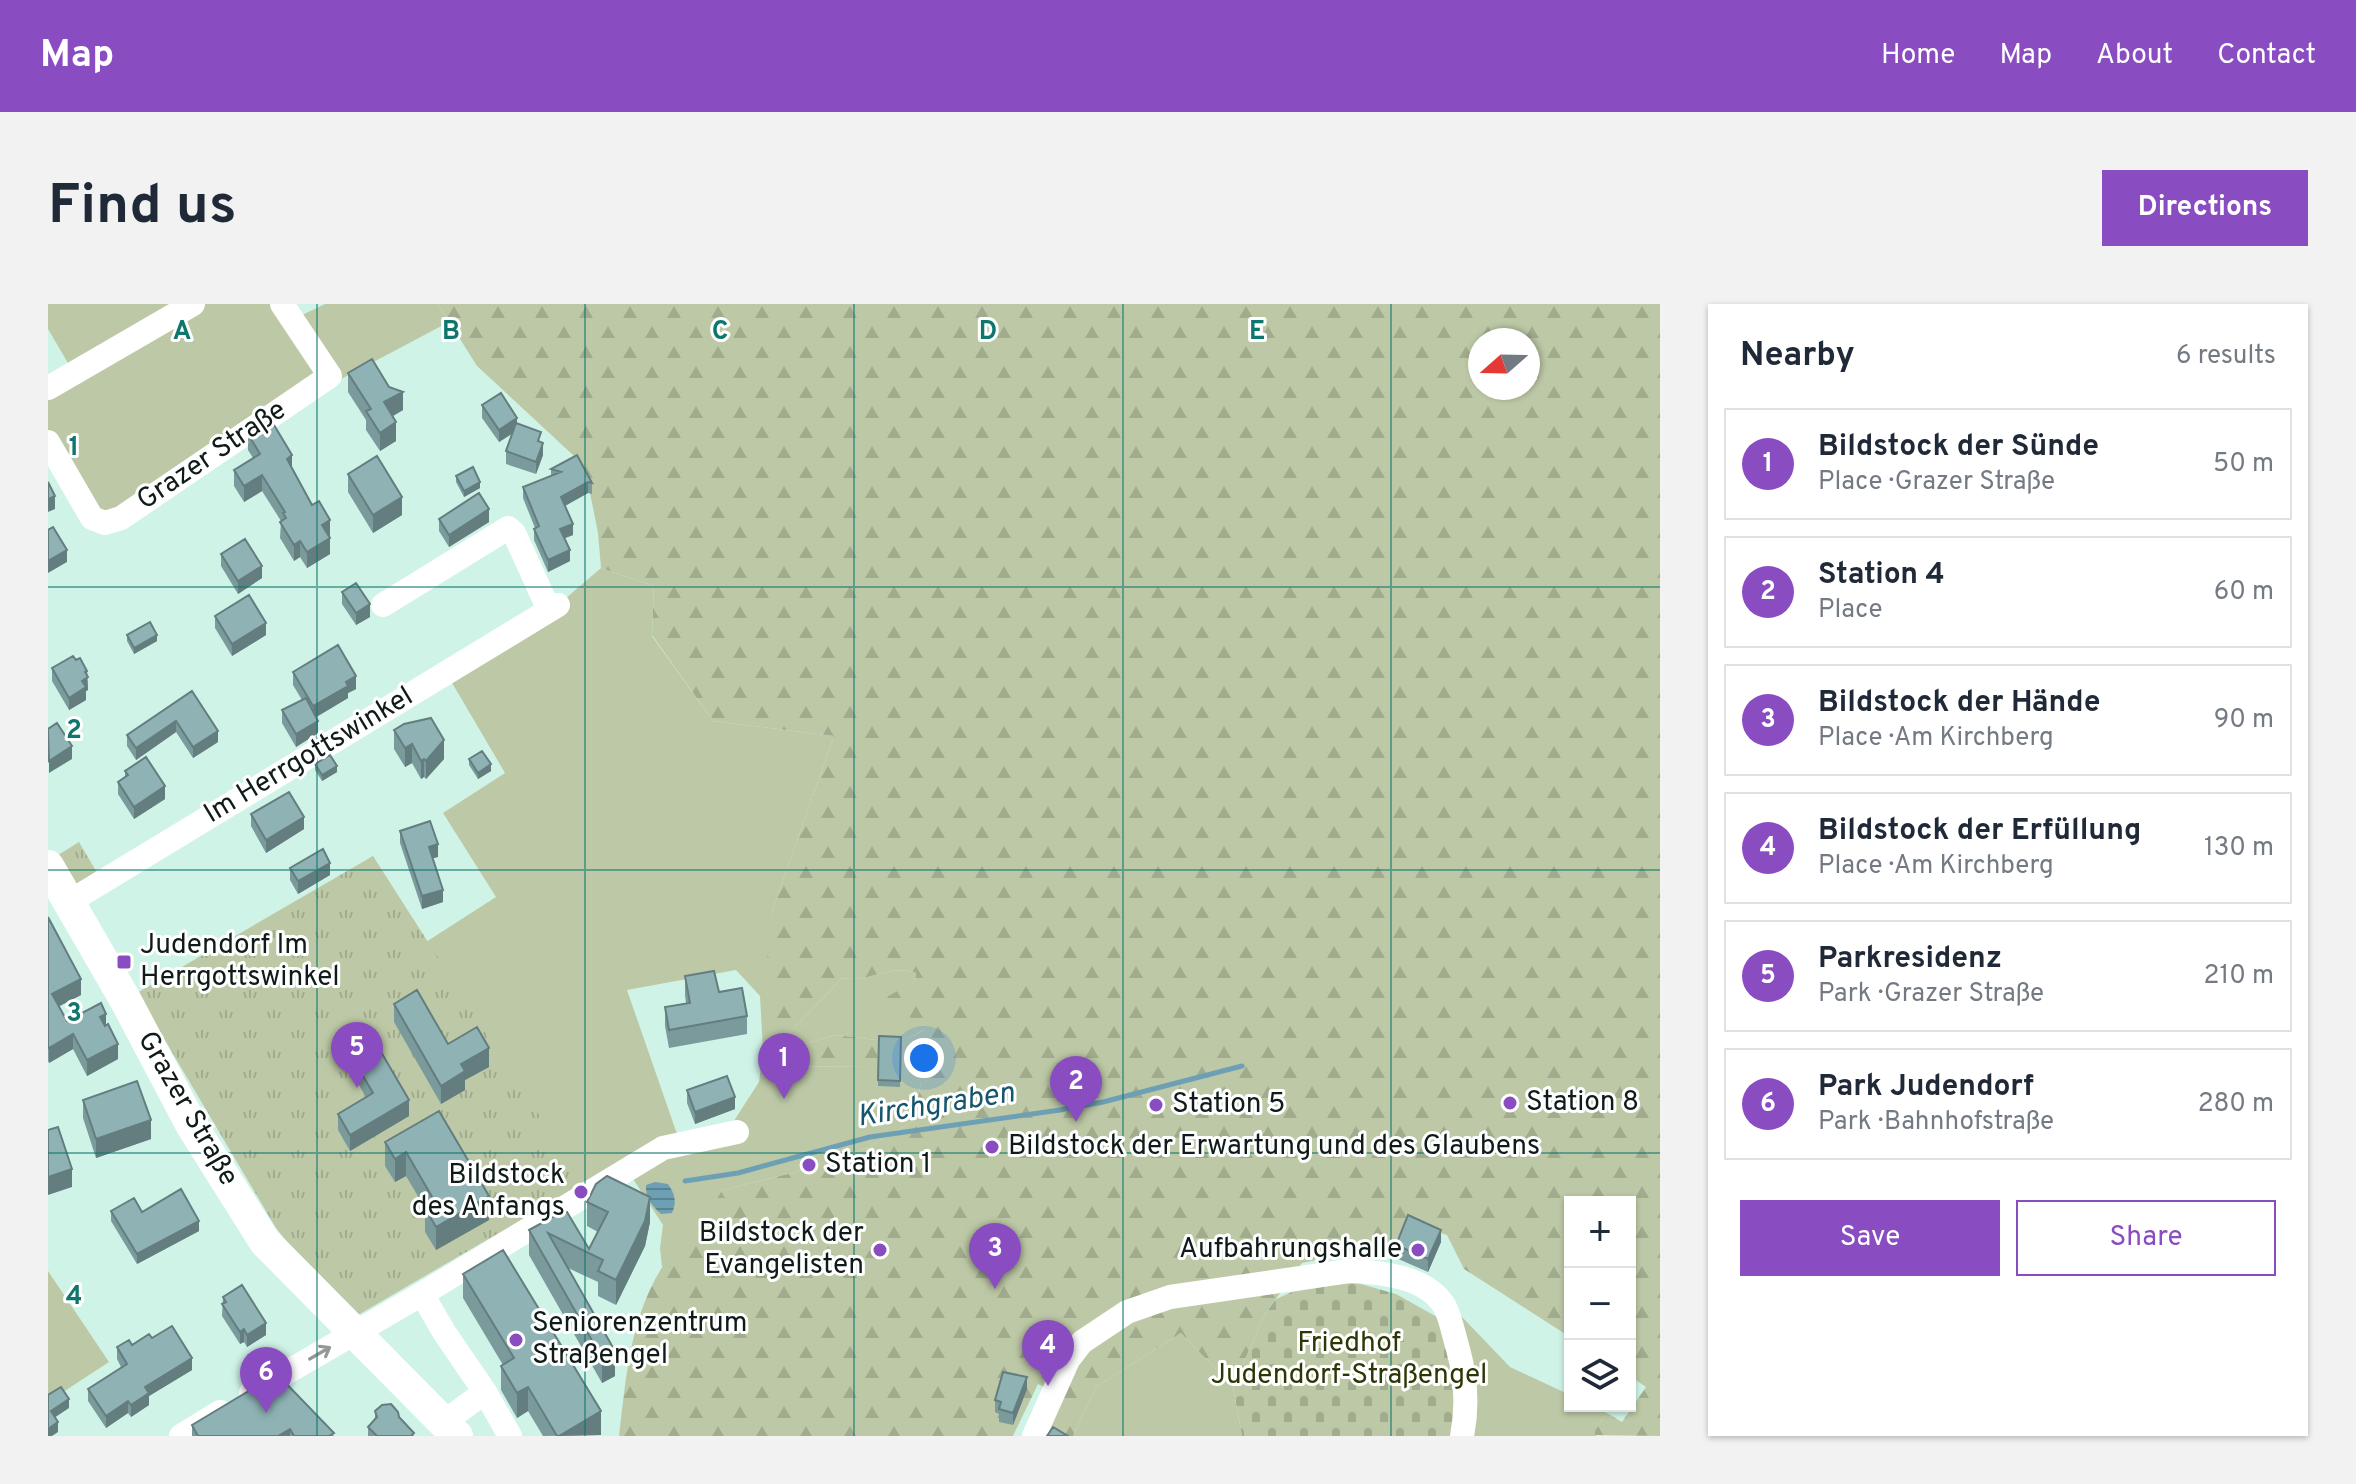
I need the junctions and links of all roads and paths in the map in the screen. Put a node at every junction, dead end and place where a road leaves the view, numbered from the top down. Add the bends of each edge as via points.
1 (193, 304) edge
2 (282, 304) edge
3 (48, 388) edge
4 (48, 442) edge
5 (383, 605) dead end
6 (48, 866) edge
7 (69, 902) junction
8 (737, 1132) dead end
9 (422, 1294) junction
10 (353, 1333) junction
11 (485, 1392) junction
12 (450, 1429) edge
13 (181, 1436) edge
14 (510, 1436) edge
15 (1034, 1436) edge
16 (1462, 1436) edge

1 - 3 street
2 - 4 street, Grazer Straße via 330,376 121,518 105,523 92,518
5 - 7 street, Im Herrgottswinkel via 508,528 554,608
6 - 7 main road, Grazer Straße
7 - 10 main road, Grazer Straße via 192,1126 265,1242
8 - 9 street via 663,1148
9 - 10 street
9 - 11 street
10 - 12 main road, Grazer Straße
13 -> 10 street
11 - 12 street
11 - 14 street
15 - 16 street via 1068,1360 1082,1342 1127,1312 1170,1297 1349,1271 1405,1278 1443,1304 1462,1366 1467,1401

